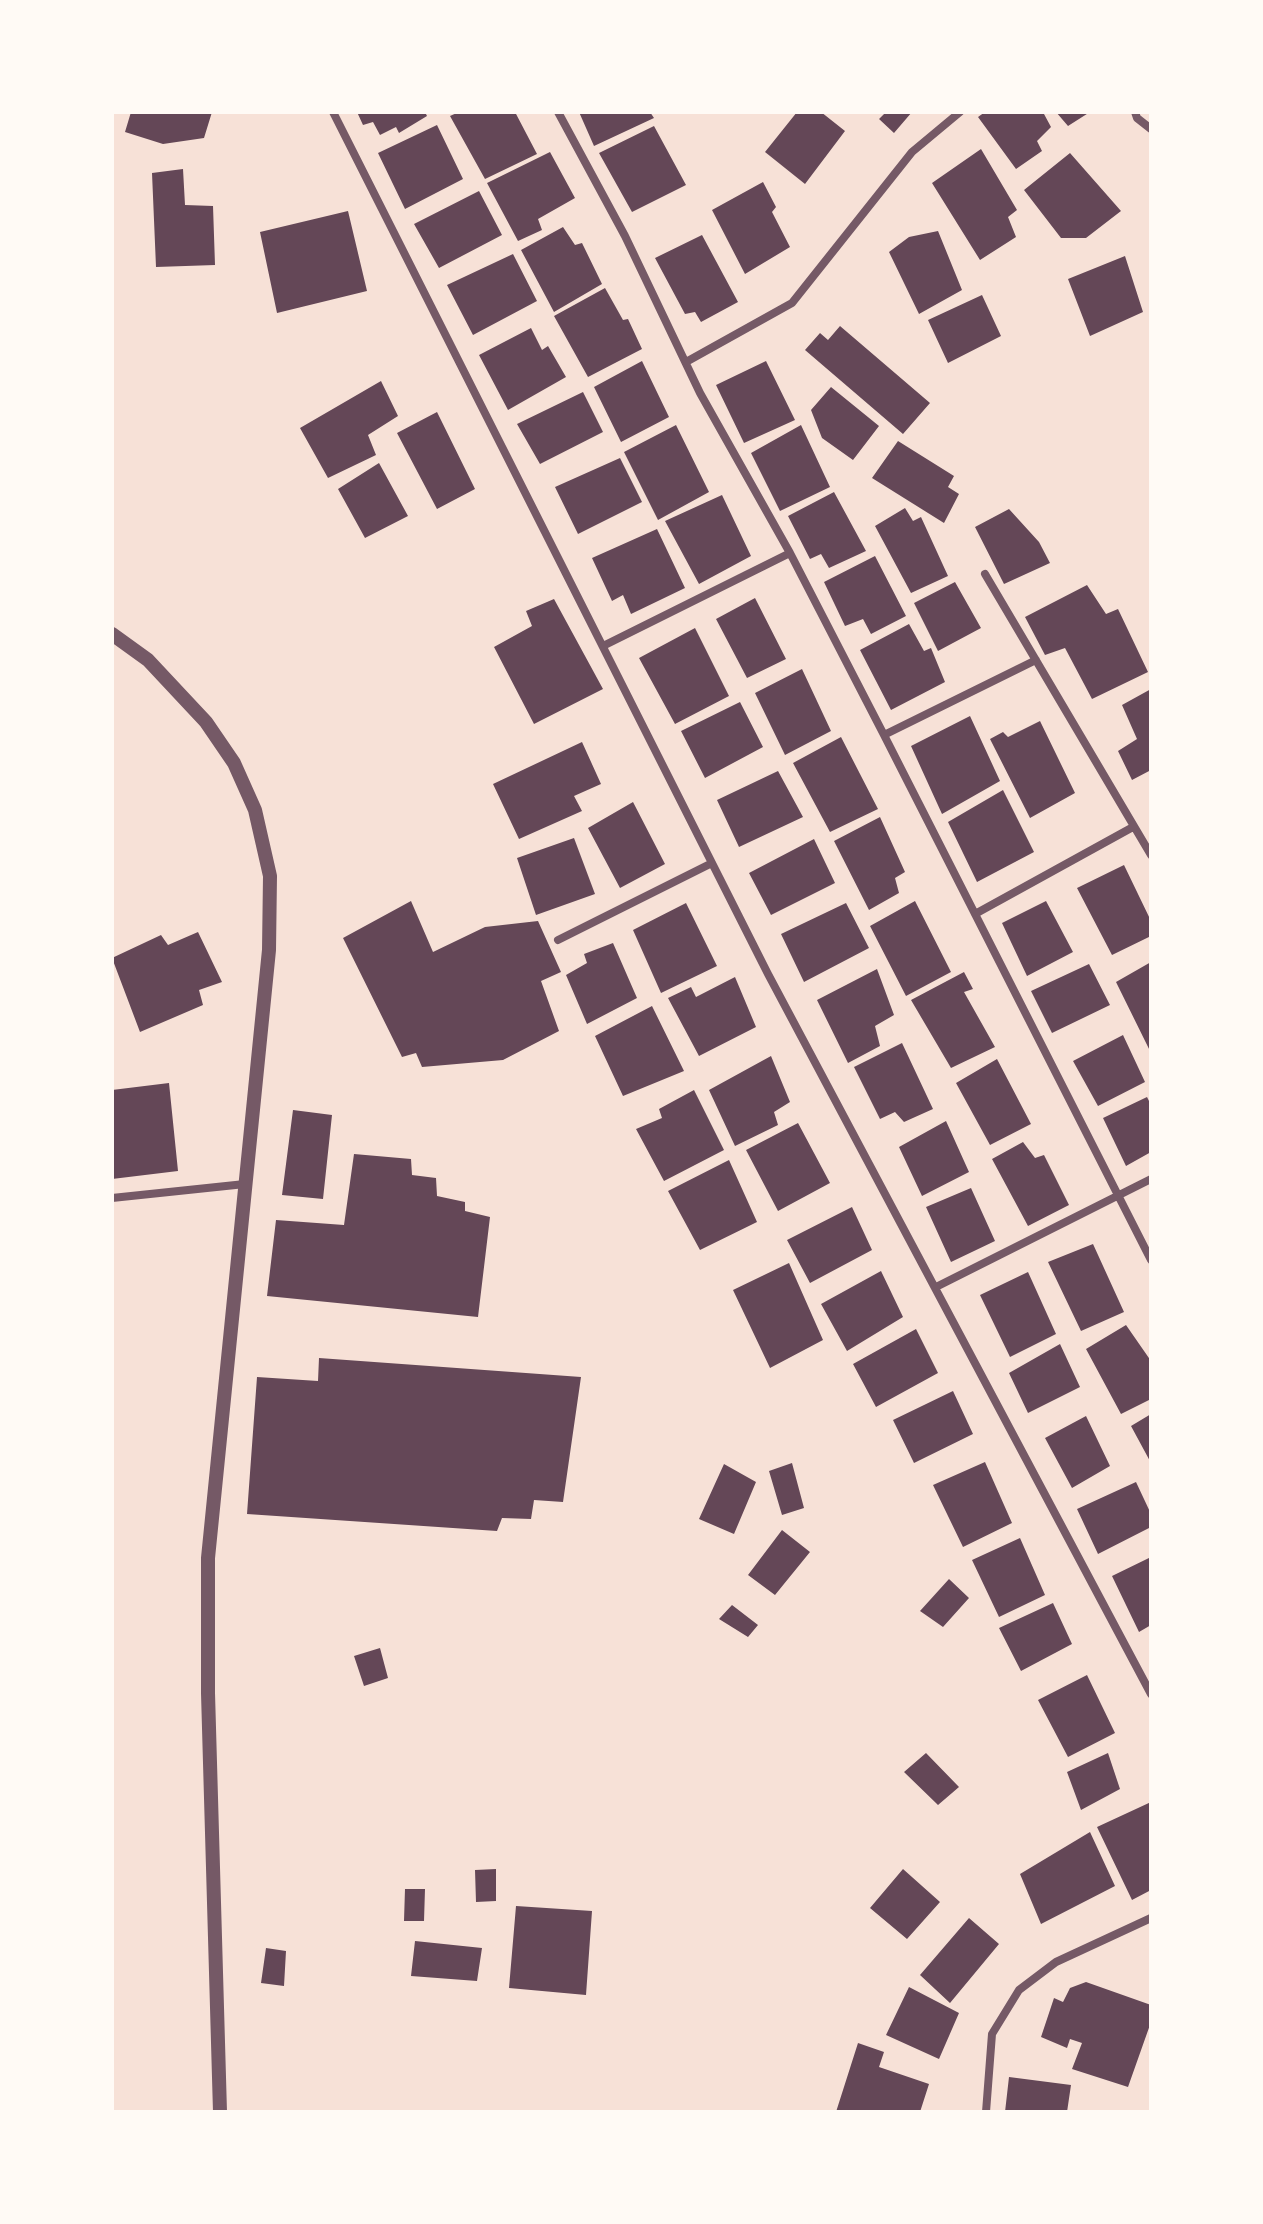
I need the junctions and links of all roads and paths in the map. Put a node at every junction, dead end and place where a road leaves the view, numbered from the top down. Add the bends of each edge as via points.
1 (333, 112) edge
2 (558, 112) edge
3 (960, 112) edge
4 (1135, 112) edge
5 (1151, 129) edge
6 (686, 362) junction
7 (790, 553) junction
8 (985, 574) dead end
9 (112, 634) edge
10 (603, 646) junction
11 (1036, 660) junction
12 (884, 735) junction
13 (1133, 827) junction
14 (1151, 855) edge
15 (712, 863) junction
16 (975, 914) junction
17 (558, 940) dead end
18 (1151, 1179) edge
19 (245, 1184) junction
20 (1118, 1195) junction
21 (112, 1198) edge
22 (1151, 1260) edge
23 (936, 1287) junction
24 (1151, 1694) edge
25 (1151, 1918) edge
26 (220, 2112) edge
27 (986, 2112) edge

1 - 10 street
2 - 6 street
3 - 6 street via 912,152 792,303
4 - 5 street
6 - 7 street
7 - 10 street
7 - 12 street
8 - 11 street
9 - 19 street via 148,660 206,722 234,763 255,810 270,876 269,950
10 - 15 street
11 - 12 street
11 - 13 street
12 - 16 street
13 - 14 street
13 - 16 street
15 - 17 street
15 - 23 street
16 - 20 street
18 - 20 street
19 - 21 street
19 - 26 street via 208,1558
20 - 22 street
20 - 23 street
23 - 24 street
25 - 27 street via 1056,1962 1019,1990 992,2034

